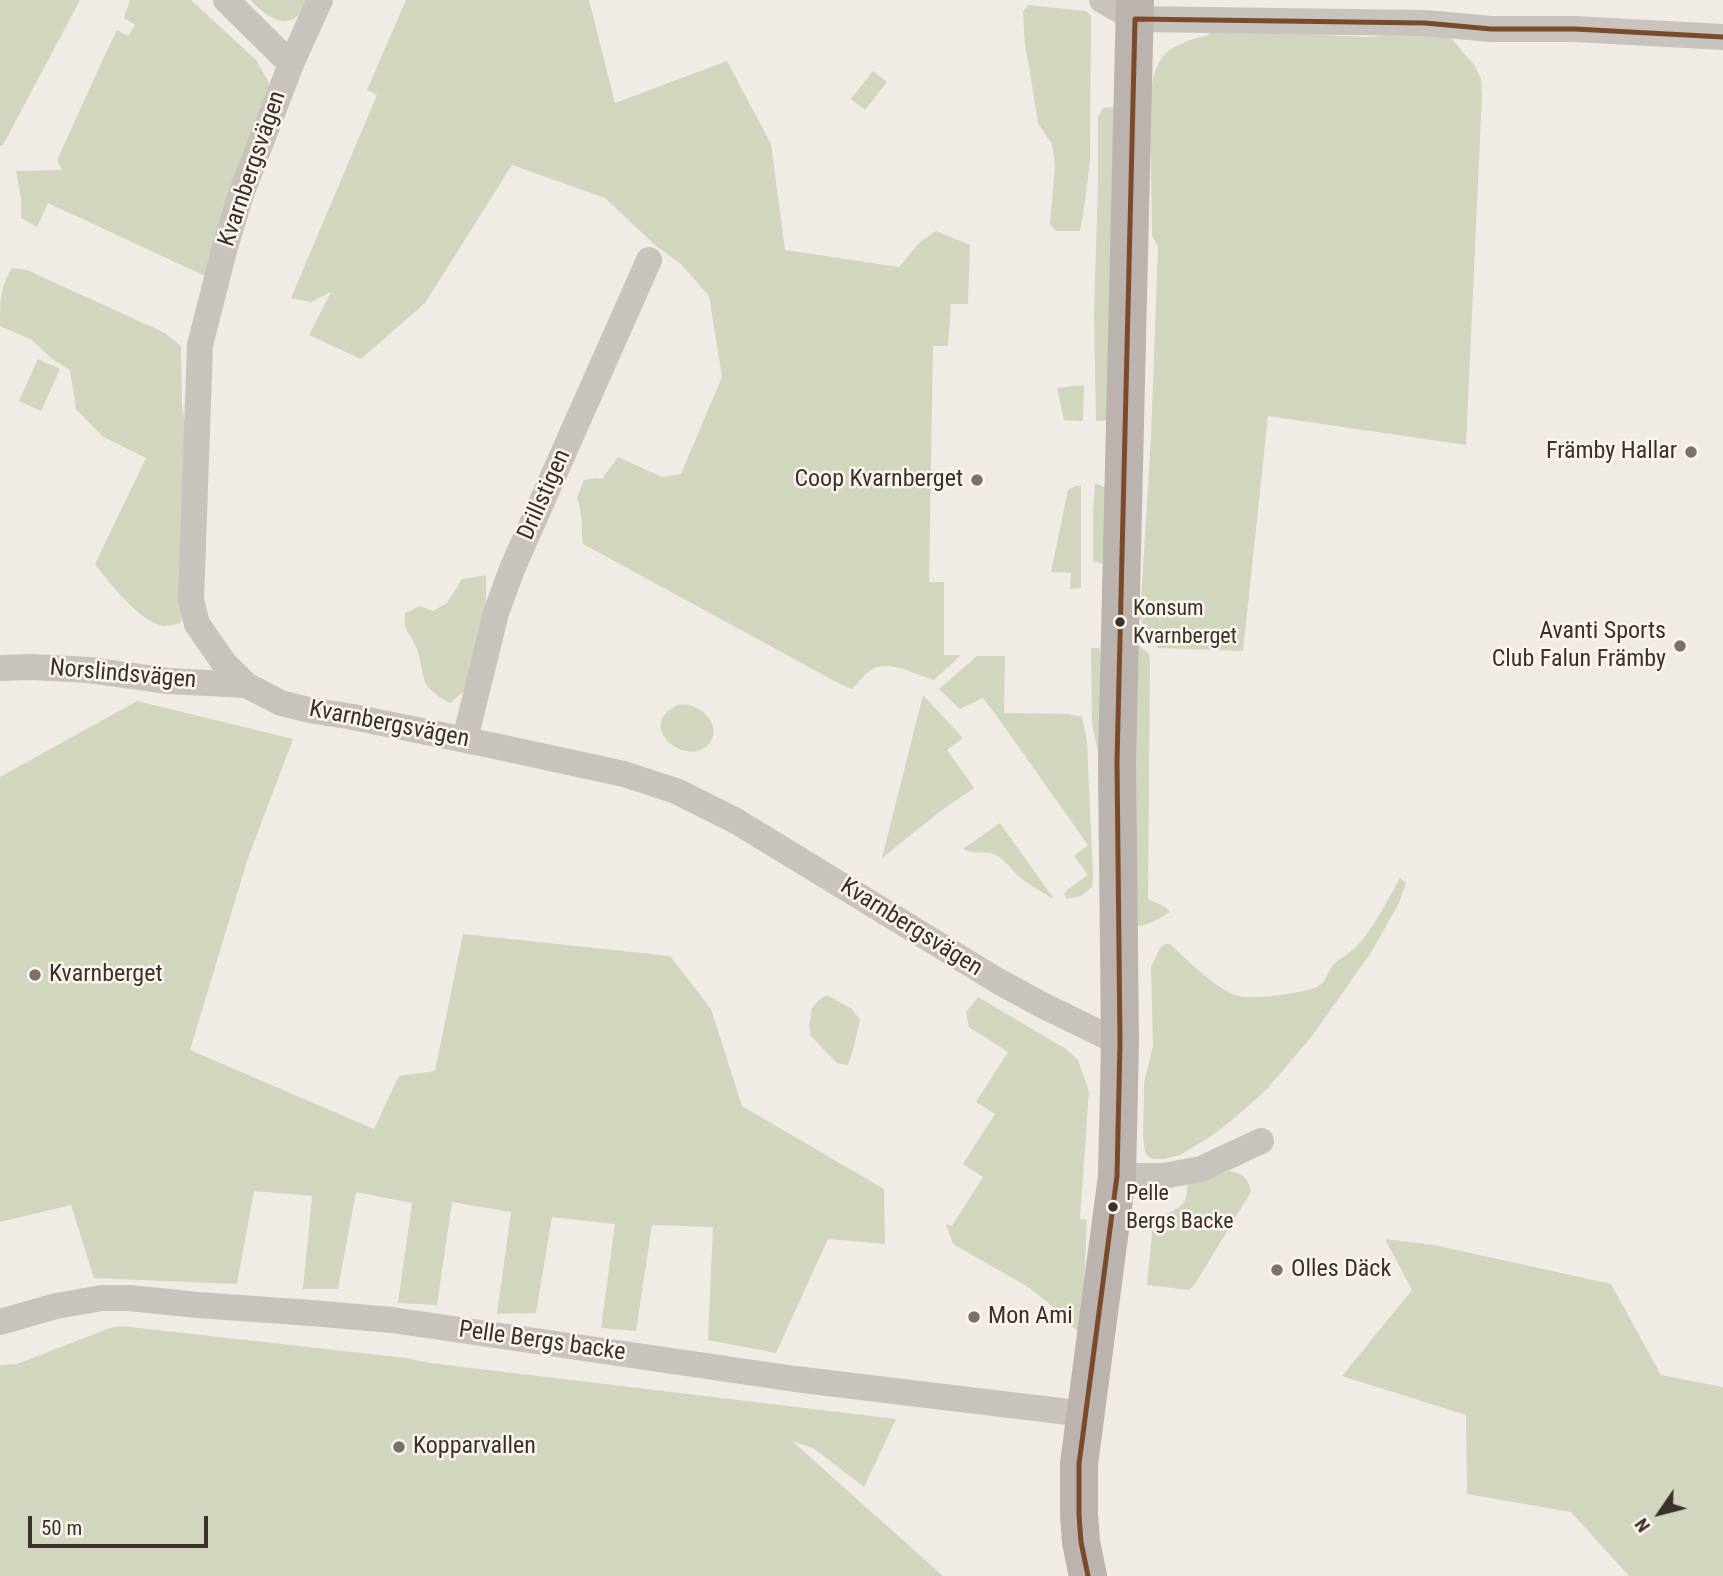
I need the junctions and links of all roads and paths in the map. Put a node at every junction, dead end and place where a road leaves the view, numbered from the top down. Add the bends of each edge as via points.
1 (226, 0) edge
2 (320, 0) edge
3 (1102, 0) edge
4 (1135, 9) edge
5 (1723, 37) edge
6 (291, 64) junction
7 (649, 260) dead end
8 (0, 668) edge
9 (246, 685) junction
10 (465, 739) junction
11 (1120, 1043) junction
12 (1261, 1141) dead end
13 (1117, 1176) junction
14 (0, 1322) edge
15 (1085, 1414) junction
16 (1088, 1576) edge

1 - 6 street, Kvarnbergsvägen
2 - 6 street, Kvarnbergsvägen
3 - 4 street
4 - 5 street
4 - 11 street via 1118,749
6 - 9 street, Kvarnbergsvägen via 241,194 200,345 191,600 197,624 209,643
7 - 10 street, Drillstigen via 512,569 496,612
8 - 9 street, Norslindsvägen via 89,670
9 - 10 street, Kvarnbergsvägen via 281,703 309,710
10 - 11 street, Kvarnbergsvägen via 624,774 676,791 736,821 998,981
11 - 13 street
12 - 13 street via 1201,1169 1163,1176
13 - 15 street
14 - 15 street, Pelle Bergs backe via 102,1298 312,1313
15 - 16 street via 1078,1503

